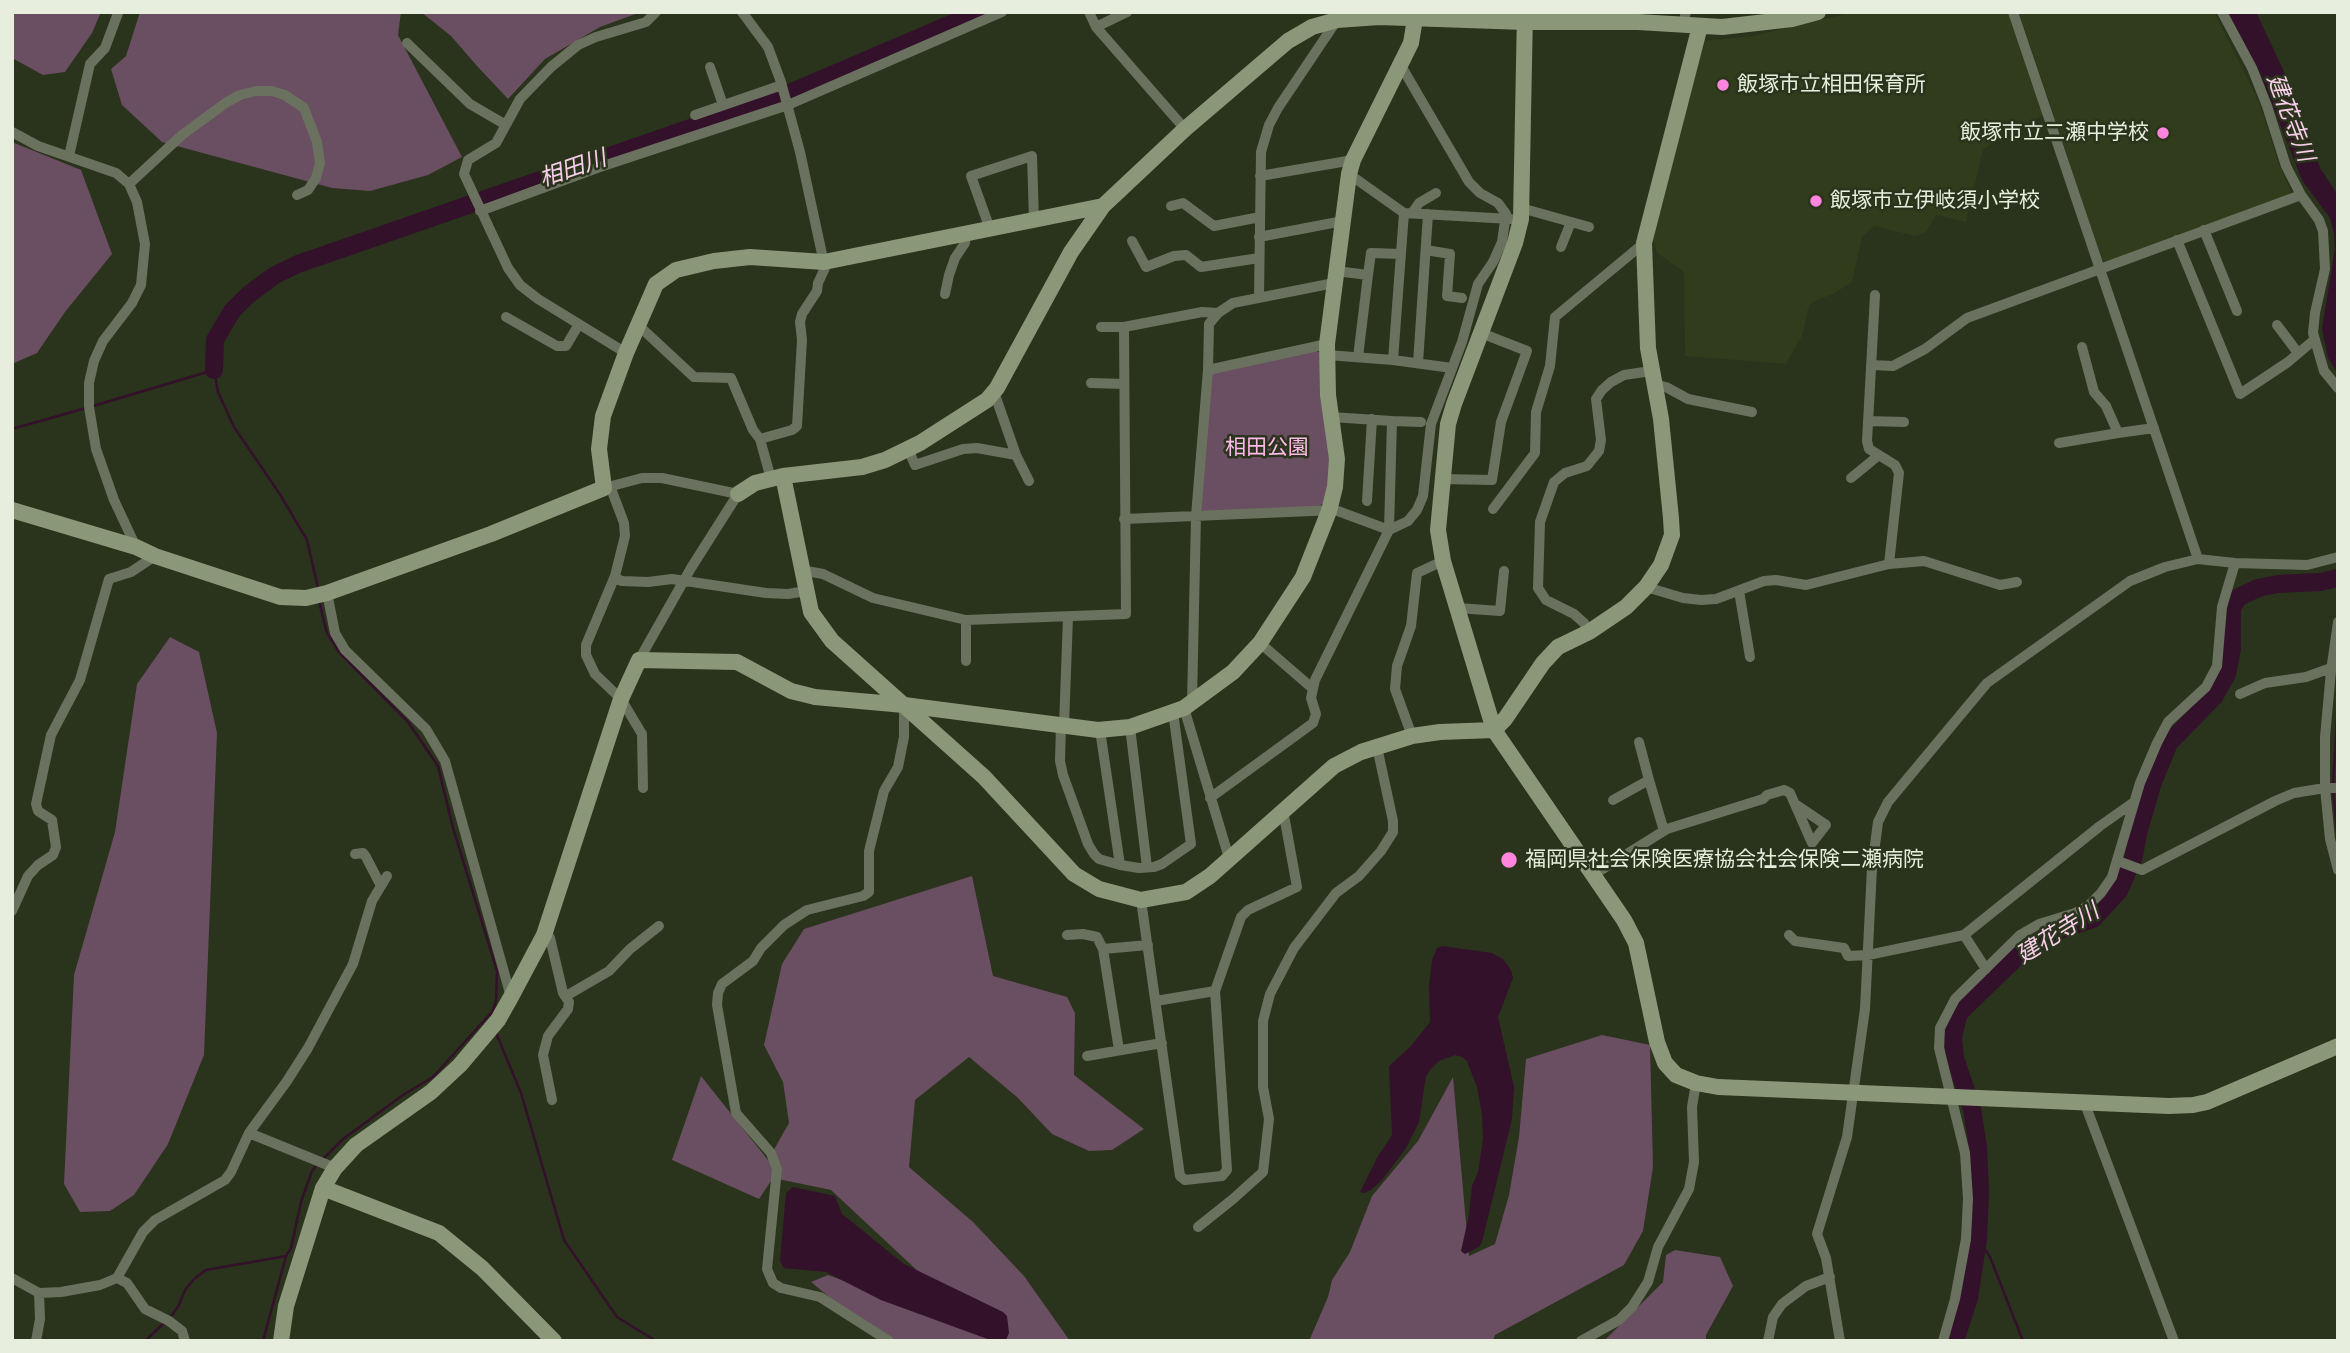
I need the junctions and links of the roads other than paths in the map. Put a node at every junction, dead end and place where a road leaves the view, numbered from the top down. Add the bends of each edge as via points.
1 (656, 12) edge
2 (742, 12) edge
3 (1002, 12) edge
4 (1088, 12) edge
5 (1128, 12) edge
6 (1818, 12) edge
7 (2013, 12) edge
8 (2222, 12) edge
9 (118, 13) edge
10 (1346, 17) edge
11 (1525, 17) edge
12 (1638, 17) edge
13 (1415, 19) junction
14 (1690, 21) edge
15 (1096, 27) junction
16 (407, 43) dead end
17 (1400, 64) junction
18 (710, 67) dead end
19 (783, 87) junction
20 (787, 103) junction
21 (723, 105) junction
22 (695, 115) dead end
23 (506, 125) junction
24 (1185, 129) junction
25 (12, 132) edge
26 (69, 156) junction
27 (1351, 167) junction
28 (1260, 176) junction
29 (130, 184) junction
30 (1436, 193) dead end
31 (297, 195) dead end
32 (2301, 195) junction
33 (1103, 206) junction
34 (1171, 206) dead end
35 (479, 209) junction
36 (1408, 213) junction
37 (1428, 214) junction
38 (1516, 215) junction
39 (1259, 217) junction
40 (1034, 220) junction
41 (1343, 221) junction
42 (1571, 222) junction
43 (1589, 227) dead end
44 (989, 229) junction
45 (2204, 230) junction
46 (966, 234) junction
47 (1259, 237) junction
48 (2177, 240) junction
49 (1132, 241) dead end
50 (2332, 241) edge
51 (1643, 243) junction
52 (1561, 247) dead end
53 (1426, 250) junction
54 (1401, 254) junction
55 (1259, 258) junction
56 (824, 262) junction
57 (2100, 268) junction
58 (1368, 275) junction
59 (1335, 277) junction
60 (945, 295) dead end
61 (1875, 295) dead end
62 (1259, 297) junction
63 (1462, 298) dead end
64 (2206, 310) junction
65 (2237, 311) dead end
66 (1218, 313) junction
67 (2194, 316) dead end
68 (506, 317) dead end
69 (579, 324) junction
70 (638, 326) junction
71 (1101, 327) dead end
72 (1124, 327) junction
73 (2277, 332) dead end
74 (1481, 333) junction
75 (2314, 340) junction
76 (2082, 347) dead end
77 (1327, 350) junction
78 (626, 353) junction
79 (2298, 354) junction
80 (1358, 357) junction
81 (1392, 360) junction
82 (1418, 363) junction
83 (1871, 365) junction
84 (1452, 368) junction
85 (1208, 370) junction
86 (1652, 378) junction
87 (1091, 383) dead end
88 (1124, 384) junction
89 (2338, 388) edge
90 (994, 392) junction
91 (1752, 412) dead end
92 (1331, 417) junction
93 (1372, 419) junction
94 (1392, 421) junction
95 (1868, 421) junction
96 (1421, 422) dead end
97 (1904, 422) dead end
98 (2154, 428) junction
99 (2118, 433) junction
100 (760, 439) junction
101 (2059, 443) dead end
102 (908, 449) junction
103 (1016, 455) junction
104 (1879, 455) junction
105 (777, 478) junction
106 (1852, 478) dead end
107 (1441, 479) junction
108 (1029, 481) dead end
109 (607, 487) junction
110 (738, 494) junction
111 (1367, 501) dead end
112 (1493, 509) dead end
113 (12, 510) edge
114 (1329, 511) junction
115 (1196, 516) junction
116 (1124, 519) junction
117 (1389, 530) junction
118 (136, 547) junction
119 (155, 556) junction
120 (2338, 557) edge
121 (2198, 559) junction
122 (1443, 561) junction
123 (2235, 563) junction
124 (1889, 564) junction
125 (801, 570) junction
126 (1504, 571) dead end
127 (614, 578) junction
128 (683, 581) junction
129 (2017, 582) dead end
130 (1646, 587) junction
131 (806, 591) junction
132 (1739, 591) junction
133 (327, 593) junction
134 (1457, 608) junction
135 (1068, 617) junction
136 (966, 620) junction
137 (2338, 622) edge
138 (1589, 632) junction
139 (1260, 642) junction
140 (1750, 657) dead end
141 (639, 660) junction
142 (966, 661) dead end
143 (2331, 668) junction
144 (1312, 688) junction
145 (2240, 694) dead end
146 (621, 699) junction
147 (904, 705) junction
148 (1183, 708) junction
149 (1062, 726) junction
150 (1130, 727) junction
151 (1100, 730) junction
152 (1494, 730) junction
153 (1412, 736) junction
154 (1639, 742) dead end
155 (1377, 747) junction
156 (1649, 780) junction
157 (643, 788) dead end
158 (2325, 788) junction
159 (2338, 788) edge
160 (1210, 798) junction
161 (1613, 800) dead end
162 (2134, 802) junction
163 (1795, 804) dead end
164 (1283, 810) junction
165 (1664, 831) junction
166 (355, 854) dead end
167 (1229, 858) junction
168 (2118, 861) junction
169 (1120, 865) junction
170 (1147, 867) junction
171 (2338, 870) edge
172 (1593, 874) junction
173 (1141, 900) junction
174 (12, 911) edge
175 (659, 926) dead end
176 (545, 930) junction
177 (1067, 935) dead end
178 (1789, 935) dead end
179 (1964, 935) junction
180 (1148, 945) junction
181 (1103, 949) junction
182 (1868, 955) junction
183 (1986, 969) junction
184 (1215, 991) junction
185 (566, 996) junction
186 (512, 997) junction
187 (1156, 1001) junction
188 (1161, 1043) junction
189 (2338, 1046) edge
190 (1119, 1050) junction
191 (1087, 1056) dead end
192 (1696, 1083) junction
193 (1852, 1091) junction
194 (1953, 1098) junction
195 (552, 1100) dead end
196 (2085, 1104) junction
197 (249, 1133) junction
198 (326, 1164) junction
199 (323, 1188) junction
200 (1198, 1227) dead end
201 (12, 1278) edge
202 (117, 1278) junction
203 (1830, 1278) junction
204 (39, 1293) junction
205 (36, 1341) edge
206 (185, 1341) edge
207 (281, 1341) edge
208 (554, 1341) edge
209 (889, 1341) edge
210 (1581, 1341) edge
211 (1768, 1341) edge
212 (1840, 1341) edge
213 (1943, 1341) edge
214 (2174, 1341) edge

1 - 23 street via 646,22 579,45 520,99
2 - 19 street via 768,47
3 - 20 street
4 - 15 street
5 - 15 street
6 - 14 street via 1722,27
7 - 57 street
8 - 32 street via 2252,68 2286,166
9 - 26 street via 105,48 90,64
10 - 13 street
10 - 24 street via 1312,27 1289,41
10 - 28 street via 1278,108 1261,152
11 - 12 street
11 - 13 street
11 - 38 street
12 - 14 street
13 - 17 street via 1411,43
14 - 51 street
15 - 24 street
16 - 23 street via 470,104
17 - 27 street
17 - 38 street via 1469,182
18 - 21 street
19 - 20 street
19 - 21 street
20 - 35 street
20 - 56 street
21 - 22 street
23 - 35 street via 496,143 468,160 464,174
24 - 33 street
25 - 26 street
26 - 29 street via 116,173
27 - 28 street
27 - 36 street
27 - 41 street
28 - 39 street
29 - 31 street via 182,135 227,102 240,94 272,91 304,108 317,142 320,163 316,178 308,190
29 - 118 street via 145,244 141,285 103,341 94,361 89,395 96,449
30 - 36 street
32 - 45 street
32 - 50 street
33 - 40 street
33 - 90 street via 1071,252
34 - 39 street via 1183,203 1214,226
35 - 69 street via 520,285
36 - 37 street
36 - 54 street
37 - 38 street
37 - 53 street
38 - 42 street
38 - 74 street via 1515,243
38 - 84 street via 1478,284
39 - 47 street
40 - 44 street
40 - 44 street via 1032,156 971,176
41 - 47 street
41 - 59 street
42 - 43 street
42 - 52 street
44 - 46 street
45 - 48 street
45 - 65 street
46 - 56 street
46 - 60 street
47 - 55 street
48 - 57 street
48 - 64 street
49 - 55 street via 1146,267 1186,255 1201,267
50 - 75 street via 2315,313
51 - 86 street
51 - 112 street via 1555,317 1550,366 1536,412 1535,453
53 - 63 street via 1450,254 1447,296
53 - 82 street
54 - 58 street via 1371,253
54 - 81 street
55 - 62 street
56 - 70 street via 750,257 676,270 656,284
56 - 100 street via 817,291 800,322 797,426
57 - 83 street via 1967,318 1893,366
57 - 98 street
58 - 59 street
58 - 80 street
59 - 62 street
59 - 77 street
61 - 83 street
62 - 66 street via 1233,303
64 - 67 street
64 - 79 street via 2240,394
66 - 72 street
66 - 85 street via 1209,324
68 - 69 street via 557,346 566,346
69 - 78 street
70 - 78 street
70 - 100 street via 694,377 731,378
71 - 72 street
72 - 88 street
73 - 79 street
74 - 107 street via 1448,424
74 - 107 street via 1527,351 1501,422 1492,480
75 - 79 street
75 - 89 street via 2324,370
76 - 99 street via 2094,391
77 - 80 street
77 - 85 street
77 - 92 street
78 - 109 street via 603,416 599,449
80 - 81 street
81 - 82 street
82 - 84 street
83 - 95 street
84 - 117 street via 1430,428 1423,496 1408,521
85 - 115 street
86 - 91 street via 1688,398
86 - 130 street via 1661,419 1672,535 1661,565
86 - 138 street via 1624,375 1602,390 1596,399 1599,451 1587,466 1558,476 1540,522 1538,588 1546,600 1573,614
87 - 88 street
88 - 116 street
90 - 102 street
90 - 103 street
92 - 93 street
92 - 114 street via 1337,458
93 - 94 street
93 - 111 street
94 - 96 street
94 - 117 street
95 - 97 street
95 - 104 street via 1869,449
98 - 99 street
98 - 121 street
99 - 101 street
100 - 105 street
102 - 103 street via 915,465 963,449
102 - 105 street via 862,467
103 - 108 street
104 - 106 street
104 - 124 street via 1899,473
105 - 110 street via 755,483
105 - 125 street
107 - 122 street via 1438,530
109 - 110 street via 662,478
109 - 127 street via 624,523 625,536
109 - 133 street
110 - 128 street
113 - 118 street
114 - 115 street
114 - 117 street
114 - 139 street via 1303,576
115 - 116 street
115 - 148 street
116 - 135 street via 1126,614
117 - 144 street
118 - 119 street
119 - 133 street via 280,597
119 - 174 street via 131,572 109,579 80,680 51,735 36,804 38,811 52,820 56,847 27,876
120 - 123 street via 2306,565
121 - 123 street
121 - 182 street via 2130,581 2025,654 1987,683 1928,752 1878,822
122 - 134 street
122 - 153 street via 1417,573 1411,626 1397,666 1395,689
123 - 162 street via 2222,607 2217,666 2206,687 2168,722
124 - 129 street via 1924,561 2000,585
124 - 132 street via 1806,585 1764,581
125 - 131 street
125 - 136 street via 823,574 873,598
126 - 134 street via 1500,611
127 - 128 street via 648,583
127 - 146 street via 586,645 590,666
128 - 131 street via 766,593
128 - 141 street
130 - 132 street via 1701,600
130 - 138 street
131 - 147 street via 811,612 832,641
132 - 140 street
133 - 186 street via 335,633 345,650 426,729 445,761
134 - 152 street
135 - 136 street
135 - 149 street
136 - 142 street
137 - 143 street
138 - 152 street via 1558,647
139 - 144 street
139 - 148 street via 1233,672
141 - 146 street
141 - 147 street via 737,662 791,691 815,698
143 - 145 street via 2265,683
143 - 158 street
144 - 160 street via 1313,723
146 - 157 street via 642,734
146 - 176 street
147 - 149 street
147 - 173 street via 984,777 1074,874 1099,889
147 - 209 street via 898,767 884,791 869,851 869,892 807,910 784,925 753,961 722,984 717,1004 736,1113 771,1153 777,1169 767,1269 773,1283 820,1297
148 - 150 street
148 - 160 street
148 - 170 street via 1191,844 1162,864
149 - 151 street
149 - 169 street via 1063,775 1088,844 1099,859
150 - 151 street
150 - 170 street
151 - 169 street
152 - 153 street
152 - 172 street
153 - 155 street
154 - 156 street
155 - 164 street via 1334,766
155 - 200 street via 1393,832 1366,868 1336,893 1294,948 1270,994 1263,1021 1262,1087 1269,1119 1262,1172
156 - 161 street
156 - 165 street
158 - 159 street
158 - 168 street via 2275,801 2143,870
158 - 171 street via 2329,839
160 - 167 street
162 - 168 street
162 - 179 street
163 - 165 street via 1784,790
164 - 167 street
164 - 184 street via 1297,887 1241,917
165 - 172 street
166 - 197 street via 363,853 384,881 372,901 353,964 287,1081
167 - 173 street via 1186,892
168 - 183 street via 2112,877 2088,906 2020,935
169 - 170 street
172 - 192 street via 1636,943 1660,1054 1676,1075
173 - 180 street
175 - 185 street via 609,971
176 - 185 street
176 - 186 street
177 - 181 street via 1097,937
178 - 182 street via 1795,941 1844,948 1848,956
179 - 182 street
179 - 183 street
180 - 181 street
180 - 187 street
181 - 190 street
182 - 193 street
183 - 194 street via 1955,999 1940,1028 1939,1048
184 - 187 street
184 - 188 street via 1227,1170 1222,1176 1185,1180 1180,1176
185 - 195 street via 568,1009 548,1036 543,1055
186 - 198 street via 460,1065 431,1092
187 - 188 street
188 - 190 street
189 - 196 street via 2207,1102
190 - 191 street
192 - 193 street
192 - 210 street via 1689,1189 1658,1247 1648,1282 1619,1320
193 - 194 street
193 - 203 street via 1847,1137 1817,1234
194 - 196 street
194 - 213 street via 1965,1153 1968,1199 1966,1240
196 - 214 street
197 - 198 street
197 - 202 street via 225,1180 155,1220
198 - 199 street
199 - 207 street via 286,1306
199 - 208 street via 439,1233 482,1268
201 - 204 street
202 - 204 street via 100,1285
202 - 206 street via 127,1283 145,1309 181,1331
203 - 211 street via 1807,1286 1782,1304
203 - 212 street
204 - 205 street

